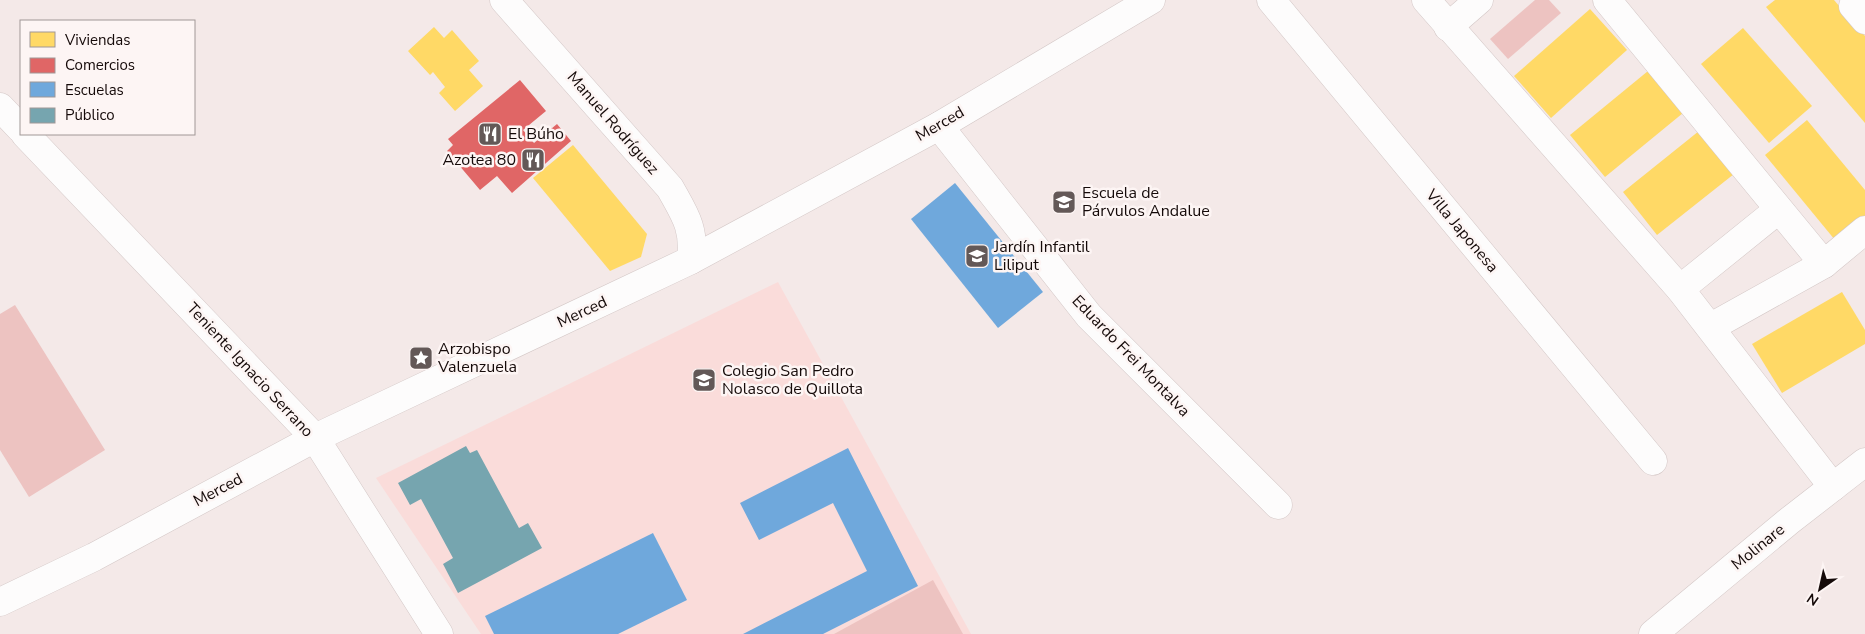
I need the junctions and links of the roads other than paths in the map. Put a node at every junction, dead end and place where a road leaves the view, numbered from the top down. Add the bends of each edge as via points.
1 (504, 0) edge
2 (1151, 0) edge
3 (1270, 0) edge
4 (1426, 0) edge
5 (1479, 0) edge
6 (1607, 0) edge
7 (1448, 27) junction
8 (0, 107) edge
9 (939, 126) junction
10 (20, 128) edge
11 (26, 135) edge
12 (1778, 210) junction
13 (1865, 230) edge
14 (691, 260) junction
15 (1824, 264) junction
16 (1680, 289) junction
17 (1711, 328) junction
18 (315, 438) junction
19 (1653, 461) dead end
20 (1865, 462) edge
21 (1833, 487) junction
22 (1278, 505) dead end
23 (0, 602) edge
24 (439, 634) edge
25 (1653, 634) edge

1 - 14 street, Manuel Rodríguez via 670,188 690,222 694,243
2 - 9 street, Merced
3 - 19 street, Villa Japonesa
4 - 7 street
5 - 7 street
6 - 12 street
7 - 16 street
8 - 10 street
9 - 14 street, Merced
9 - 22 street, Eduardo Frei Montalva via 1089,316
11 - 18 street, Teniente Ignacio Serrano
12 - 15 street
12 - 16 street
13 - 15 street
14 - 18 street, Merced
15 - 17 street
16 - 17 street
17 - 21 street
18 - 23 street, Merced via 94,557
18 - 24 street, Teniente Ignacio Serrano
20 - 21 street, Molinare
21 - 25 street, Molinare

